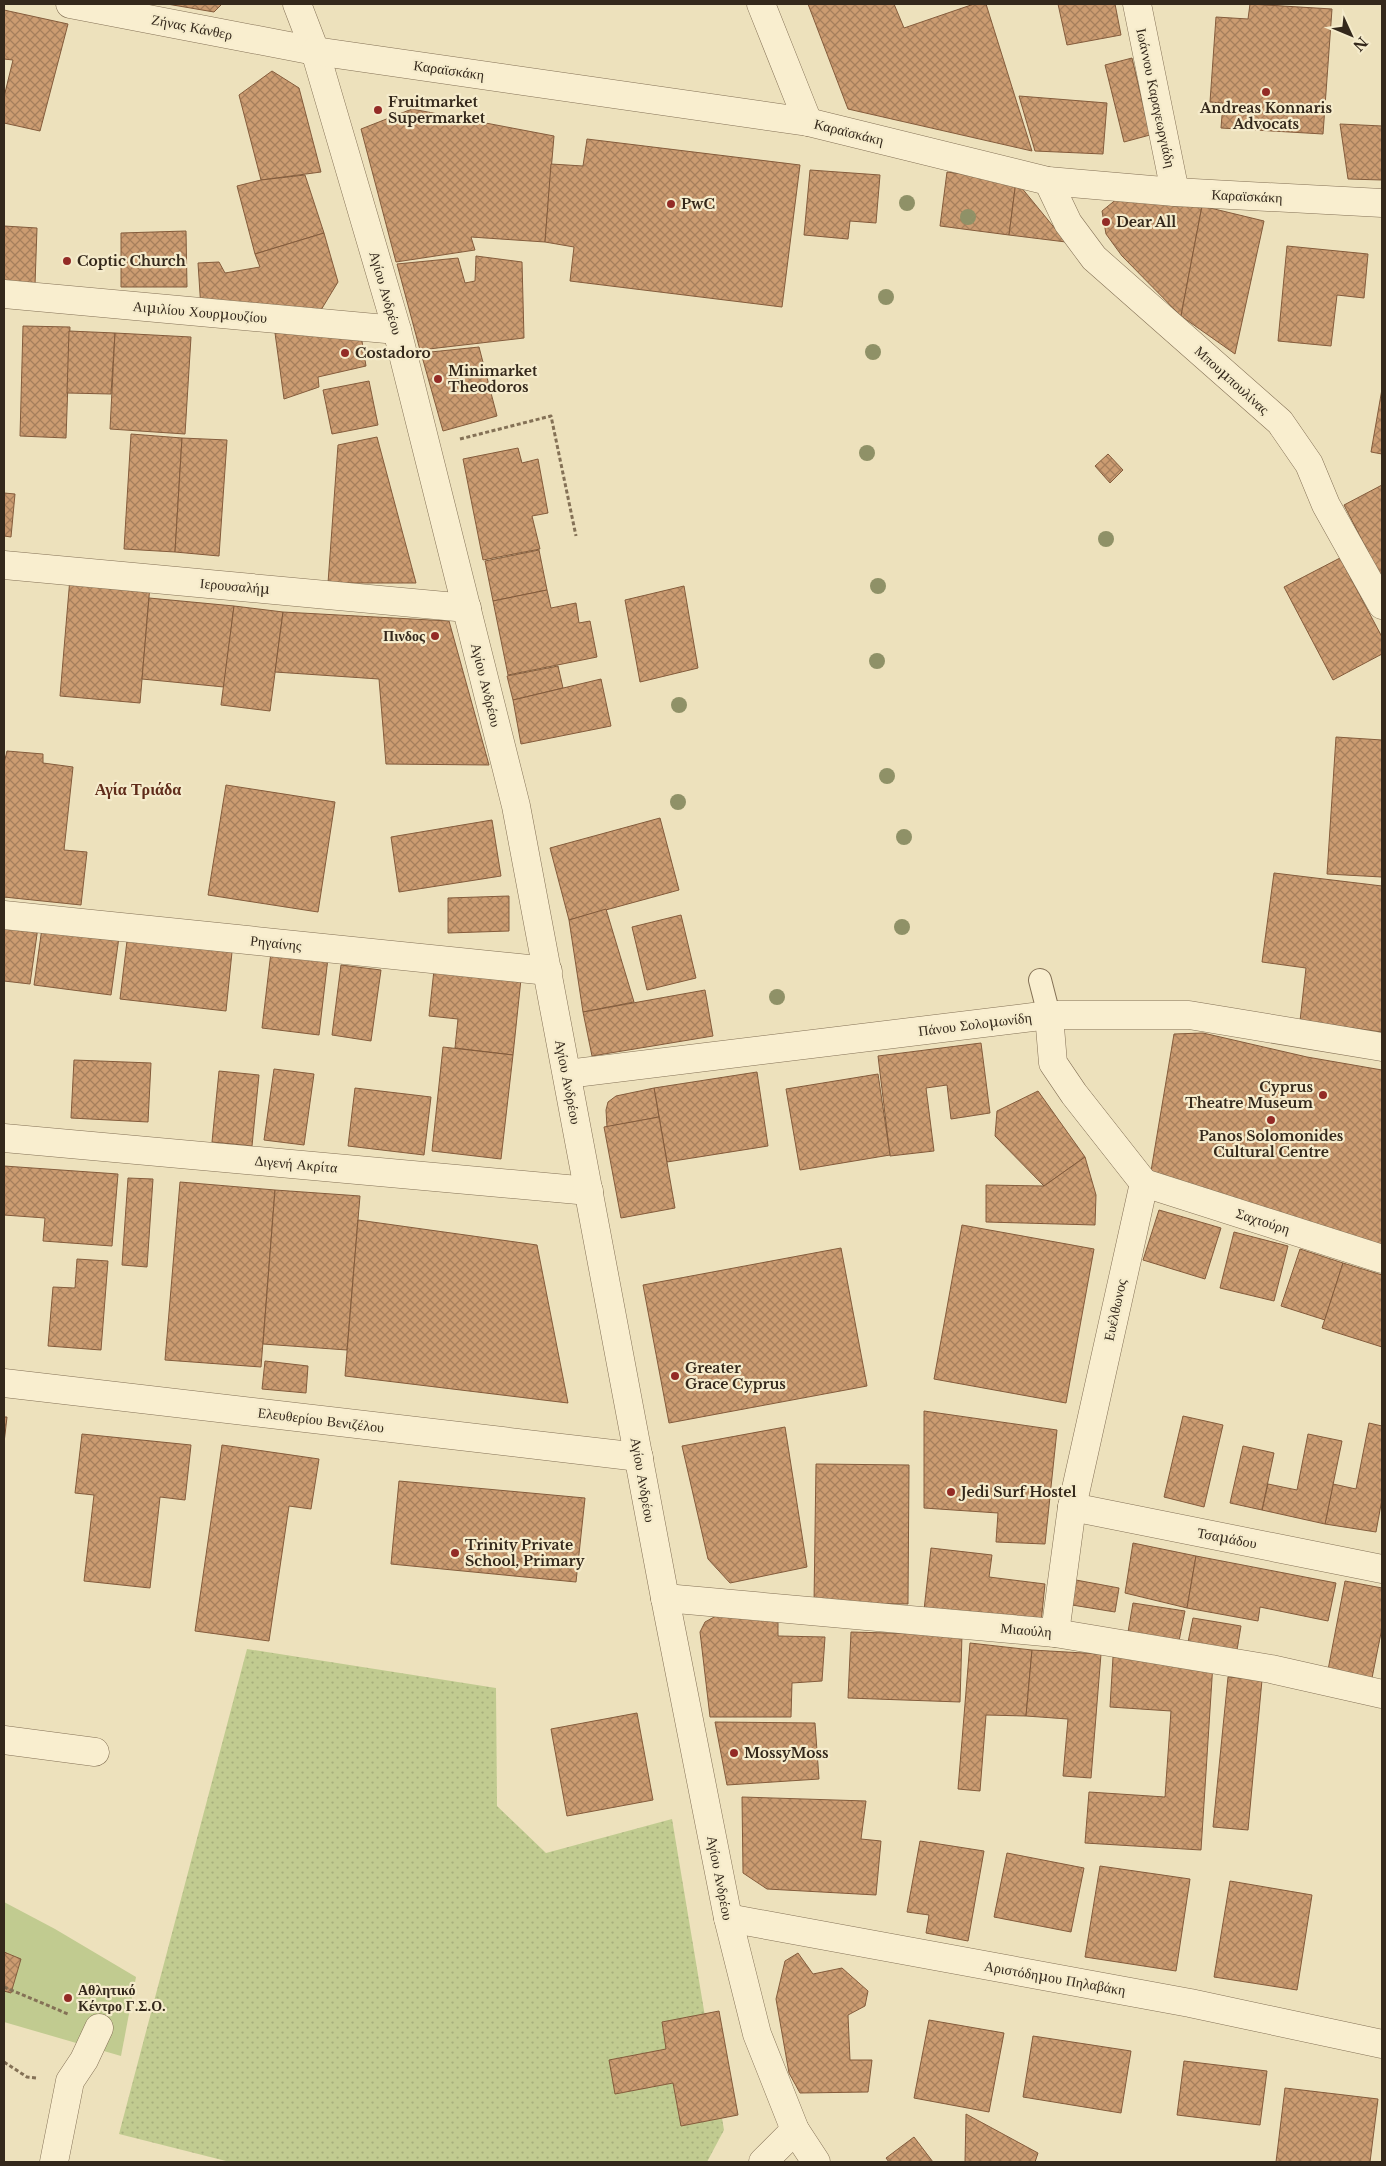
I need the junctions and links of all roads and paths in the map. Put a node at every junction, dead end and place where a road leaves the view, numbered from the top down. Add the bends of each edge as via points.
1 (70, 4) edge
2 (297, 4) edge
3 (761, 4) edge
4 (1137, 4) edge
5 (315, 51) junction
6 (808, 122) junction
7 (1048, 182) junction
8 (1175, 192) junction
9 (1382, 204) edge
10 (4, 294) edge
11 (397, 330) junction
12 (425, 448) junction
13 (576, 536) dead end
14 (4, 564) edge
15 (1382, 605) edge
16 (467, 608) junction
17 (4, 915) edge
18 (548, 971) junction
19 (1040, 980) dead end
20 (1049, 1015) junction
21 (1382, 1047) edge
22 (567, 1074) junction
23 (4, 1138) edge
24 (1144, 1183) junction
25 (589, 1191) junction
26 (1382, 1259) edge
27 (4, 1383) edge
28 (639, 1457) junction
29 (1072, 1507) junction
30 (1382, 1569) edge
31 (664, 1598) junction
32 (1055, 1633) junction
33 (1382, 1694) edge
34 (4, 1740) edge
35 (95, 1752) dead end
36 (728, 1918) junction
37 (4, 1987) edge
38 (50, 2006) dead end
39 (99, 2028) dead end
40 (1382, 2044) edge
41 (794, 2130) junction
42 (54, 2162) edge
43 (763, 2162) edge
44 (816, 2162) edge

1 - 5 street, Ζήνας Κάνθερ
2 - 5 street, Αγίου Ανδρέου
3 - 6 street
4 - 8 street, Ιωάννου Καραγεωργιάδη
5 - 6 street, Καραϊσκάκη
5 - 11 street, Αγίου Ανδρέου
6 - 7 street, Καραϊσκάκη
7 - 8 street, Καραϊσκάκη
7 - 15 street, Μπουμπουλίνας via 1068,223 1094,258 1280,422 1309,464 1326,505
8 - 9 street, Καραϊσκάκη
10 - 11 street, Αιμιλίου Χουρμουζίου
11 - 12 street, Αγίου Ανδρέου
12 - 13 path via 551,416
12 - 16 street, Αγίου Ανδρέου
14 - 16 street, Ιερουσαλήμ
16 - 18 street, Αγίου Ανδρέου via 516,806
17 - 18 street, Ρηγαίνης
18 - 22 street, Αγίου Ανδρέου
19 - 20 lane
20 - 21 street, Πάνου Σολομωνίδη via 1189,1015
20 - 22 street, Πάνου Σολομωνίδη
20 - 24 street via 1054,1063 1074,1094
22 - 25 street, Αγίου Ανδρέου
23 - 25 street, Διγενή Ακρίτα
24 - 26 street, Σαχτούρη
24 - 29 street, Ευέλθωνος
25 - 28 street, Αγίου Ανδρέου
27 - 28 street, Ελευθερίου Βενιζέλου
28 - 31 street, Αγίου Ανδρέου
29 - 30 street, Τσαμάδου
29 - 32 street, Ευέλθωνος
31 - 32 street, Μιαούλη
31 - 36 street, Αγίου Ανδρέου
32 - 33 street, Μιαούλη via 1271,1669
34 - 35 street
36 - 40 street, Αριστόδημου Πηλαβάκη via 1180,2001
36 - 41 street, Αγίου Ανδρέου via 757,2034
37 - 38 path
39 - 42 street via 70,2082
41 - 43 street
41 - 44 street, Αγίου Ανδρέου

